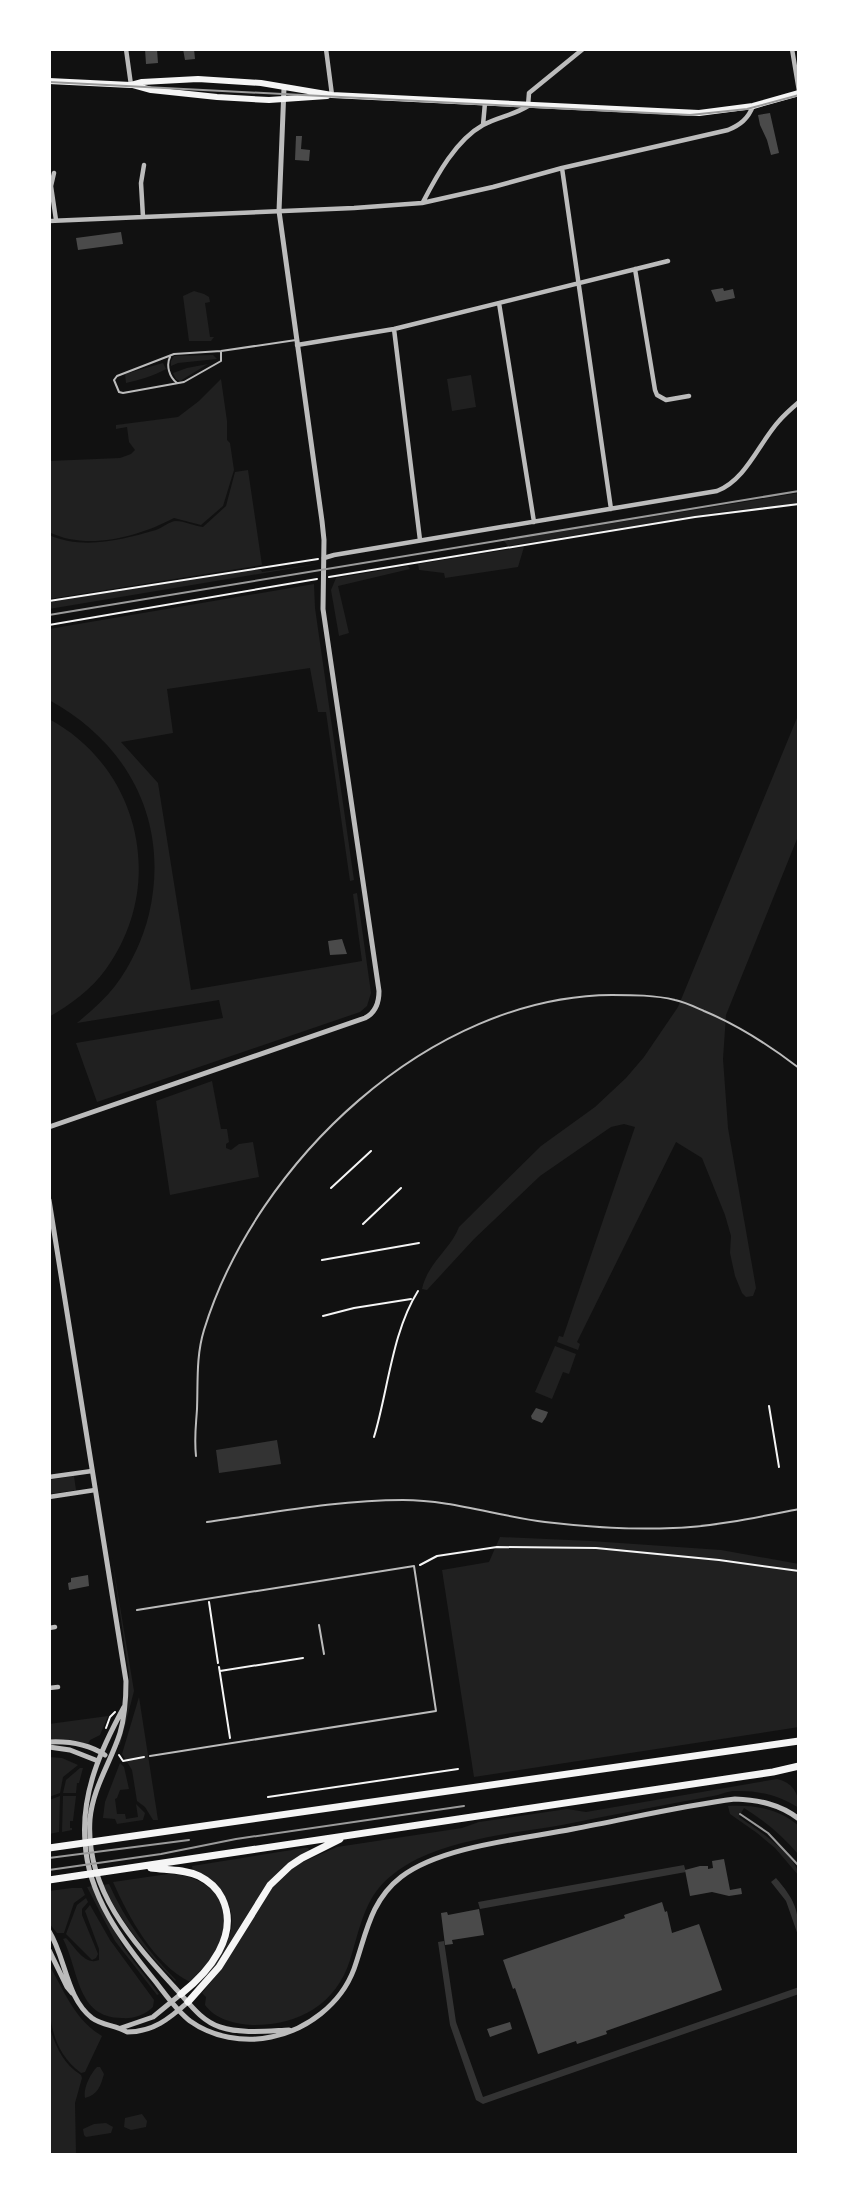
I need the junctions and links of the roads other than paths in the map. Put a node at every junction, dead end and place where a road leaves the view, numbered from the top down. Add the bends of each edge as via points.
1 (126, 49) edge
2 (326, 49) edge
3 (583, 49) edge
4 (792, 49) edge
5 (49, 81) edge
6 (131, 85) junction
7 (284, 88) junction
8 (799, 92) edge
9 (332, 95) junction
10 (284, 99) junction
11 (485, 103) junction
12 (528, 106) junction
13 (753, 106) junction
14 (483, 125) junction
15 (144, 165) dead end
16 (562, 168) junction
17 (54, 173) dead end
18 (422, 203) junction
19 (279, 211) junction
20 (143, 217) junction
21 (49, 220) edge
22 (56, 220) junction
23 (668, 261) dead end
24 (635, 269) junction
25 (578, 284) junction
26 (499, 303) junction
27 (394, 330) junction
28 (296, 343) junction
29 (220, 351) junction
30 (174, 354) junction
31 (178, 384) junction
32 (689, 397) dead end
33 (799, 401) edge
34 (611, 509) junction
35 (534, 522) junction
36 (421, 541) junction
37 (324, 558) junction
38 (799, 1068) edge
39 (49, 1127) edge
40 (49, 1200) edge
41 (196, 1456) dead end
42 (92, 1471) junction
43 (49, 1477) edge
44 (95, 1490) junction
45 (49, 1497) edge
46 (799, 1509) edge
47 (207, 1522) dead end
48 (137, 1610) dead end
49 (319, 1625) dead end
50 (324, 1654) dead end
51 (58, 1686) dead end
52 (49, 1688) edge
53 (124, 1707) junction
54 (49, 1742) edge
55 (795, 1742) edge
56 (49, 1747) edge
57 (102, 1753) junction
58 (150, 1756) road end
59 (108, 1760) junction
60 (98, 1761) junction
61 (799, 1766) edge
62 (799, 1819) edge
63 (347, 1836) junction
64 (49, 1848) edge
65 (137, 1867) junction
66 (49, 1880) edge
67 (49, 1931) edge
68 (49, 1950) edge
69 (181, 1994) junction
70 (74, 1996) junction
71 (172, 2002) junction
72 (188, 2002) junction
73 (179, 2010) junction
74 (121, 2028) junction
75 (293, 2029) junction

1 - 6 street
2 - 9 street
3 - 12 street via 529,93
4 - 8 street
5 - 6 main road
6 - 7 main road via 198,79
6 - 10 main road via 213,97
7 - 9 main road
7 - 10 street
8 - 13 main road
9 - 10 main road
9 - 11 main road
10 - 19 street
11 - 12 main road
11 - 14 street
12 - 13 main road via 699,113
12 - 14 street
13 - 16 street via 746,120 728,130
14 - 18 street via 458,147
15 - 20 street
16 - 18 street
16 - 25 street
17 - 22 street via 51,186
18 - 19 street
19 - 20 street
19 - 28 street
20 - 22 street
21 - 22 street
23 - 24 street
24 - 25 street
24 - 32 street via 657,395 666,400
25 - 26 street
25 - 34 street
26 - 27 street
26 - 35 street
27 - 28 street
27 - 36 street
28 - 29 lane
28 - 37 street
29 - 30 lane
29 - 31 lane via 221,361
30 - 31 lane via 168,364
30 - 31 lane via 114,380 122,393
33 - 34 street via 726,488
34 - 35 street
35 - 36 street
36 - 37 street
37 - 39 street via 323,609 379,992 375,1008 365,1018
38 - 41 lane via 723,1019 675,1000 632,995 592,995 530,1006 437,1045 358,1101 283,1180 248,1231 219,1292 199,1351
40 - 42 street
42 - 43 street
42 - 44 street
44 - 45 street
44 - 53 street via 123,1655
46 - 47 lane via 674,1528 597,1527 404,1500 327,1505
48 - 58 lane via 414,1566 436,1711
49 - 50 lane
51 - 52 street
53 - 57 street
53 - 59 street via 120,1734
54 - 57 street via 72,1743
55 - 64 highway
56 - 60 street
57 - 59 street
57 - 60 street
59 - 60 street
59 - 69 street via 90,1820 99,1885 137,1945
60 - 71 street via 84,1828 94,1886 129,1947
61 - 63 highway
62 - 75 street via 777,1806 735,1799 483,1846 429,1861 404,1875 383,1896 370,1917 353,1971 330,2006
63 - 65 highway
63 - 72 highway via 302,1858 271,1885 219,1967
65 - 66 highway
65 - 69 highway via 192,1873 208,1881 224,1902 226,1937 209,1966
67 - 70 street
68 - 70 street
69 - 71 street
69 - 72 street
70 - 74 street via 90,2016
71 - 73 street
71 - 74 street via 153,2017
72 - 73 street
72 - 75 street via 219,2027
73 - 74 street via 151,2029 127,2032
73 - 75 street via 202,2028 226,2037 270,2037

